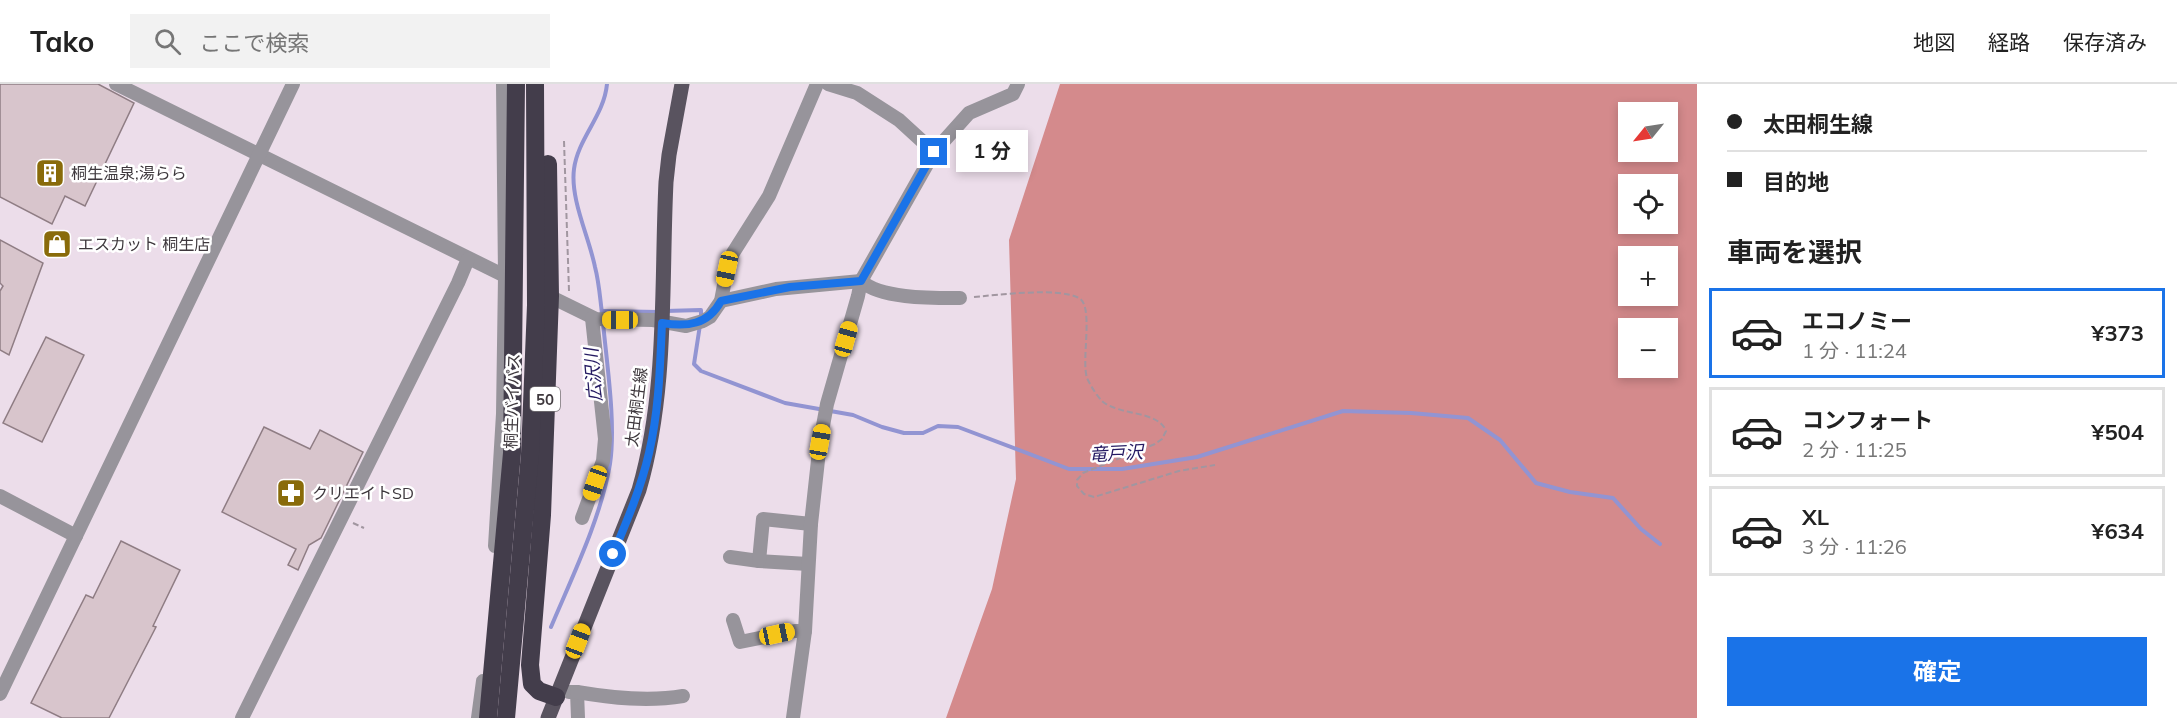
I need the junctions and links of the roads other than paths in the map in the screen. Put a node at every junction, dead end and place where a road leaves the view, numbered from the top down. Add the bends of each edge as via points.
1 (116, 84) edge
2 (293, 84) edge
3 (503, 84) edge
4 (516, 84) edge
5 (535, 84) edge
6 (548, 84) edge
7 (682, 84) edge
8 (817, 84) edge
9 (828, 84) edge
10 (1018, 84) edge
11 (934, 152) junction
12 (258, 155) junction
13 (468, 259) junction
14 (505, 276) junction
15 (861, 281) junction
16 (545, 294) junction
17 (960, 298) road end
18 (721, 301) junction
19 (598, 319) junction
20 (662, 323) junction
21 (521, 453) junction
22 (0, 496) edge
23 (582, 518) dead end
24 (811, 524) junction
25 (76, 536) junction
26 (730, 557) dead end
27 (759, 561) junction
28 (808, 564) junction
29 (733, 620) dead end
30 (804, 631) junction
31 (577, 692) junction
32 (0, 694) edge
33 (683, 696) dead end
34 (556, 697) junction
35 (242, 718) edge
36 (478, 718) edge
37 (488, 718) edge
38 (506, 718) edge
39 (548, 718) edge
40 (578, 718) edge
41 (793, 718) edge

1 - 12 street
2 - 12 street
3 - 14 street
4 - 21 highway, 桐生バイパス / 50
5 - 21 highway, 桐生バイパス / 50 via 536,305
6 - 16 highway, 50
7 - 20 main road, 太田桐生線 via 666,182
8 - 18 street via 769,196 733,253
9 - 11 street via 857,93 899,120
10 - 11 street via 1013,94 969,113
11 - 15 street
12 - 13 street
12 - 25 street
13 - 14 street
13 - 35 street
14 - 36 street via 503,414 495,551
15 - 17 street via 868,288 894,293
15 - 18 street via 776,289
15 - 24 street via 826,404
16 - 19 street
16 - 34 highway, 50 via 543,514 530,665 532,684
18 - 20 street via 703,321 686,326
19 - 20 street
19 - 23 street via 605,439 603,461
20 - 34 main road, 太田桐生線 via 660,382 649,455 639,490
21 - 37 highway, 桐生バイパス / 50
21 - 38 highway, 桐生バイパス / 50
22 - 25 street
24 - 27 street via 763,519
24 - 28 street
25 - 32 street
26 - 27 street
27 - 28 street
28 - 30 street
29 - 30 street via 740,642
30 - 41 street
31 - 33 street via 637,699
31 - 34 street
31 - 40 street
34 - 39 main road, 太田桐生線

